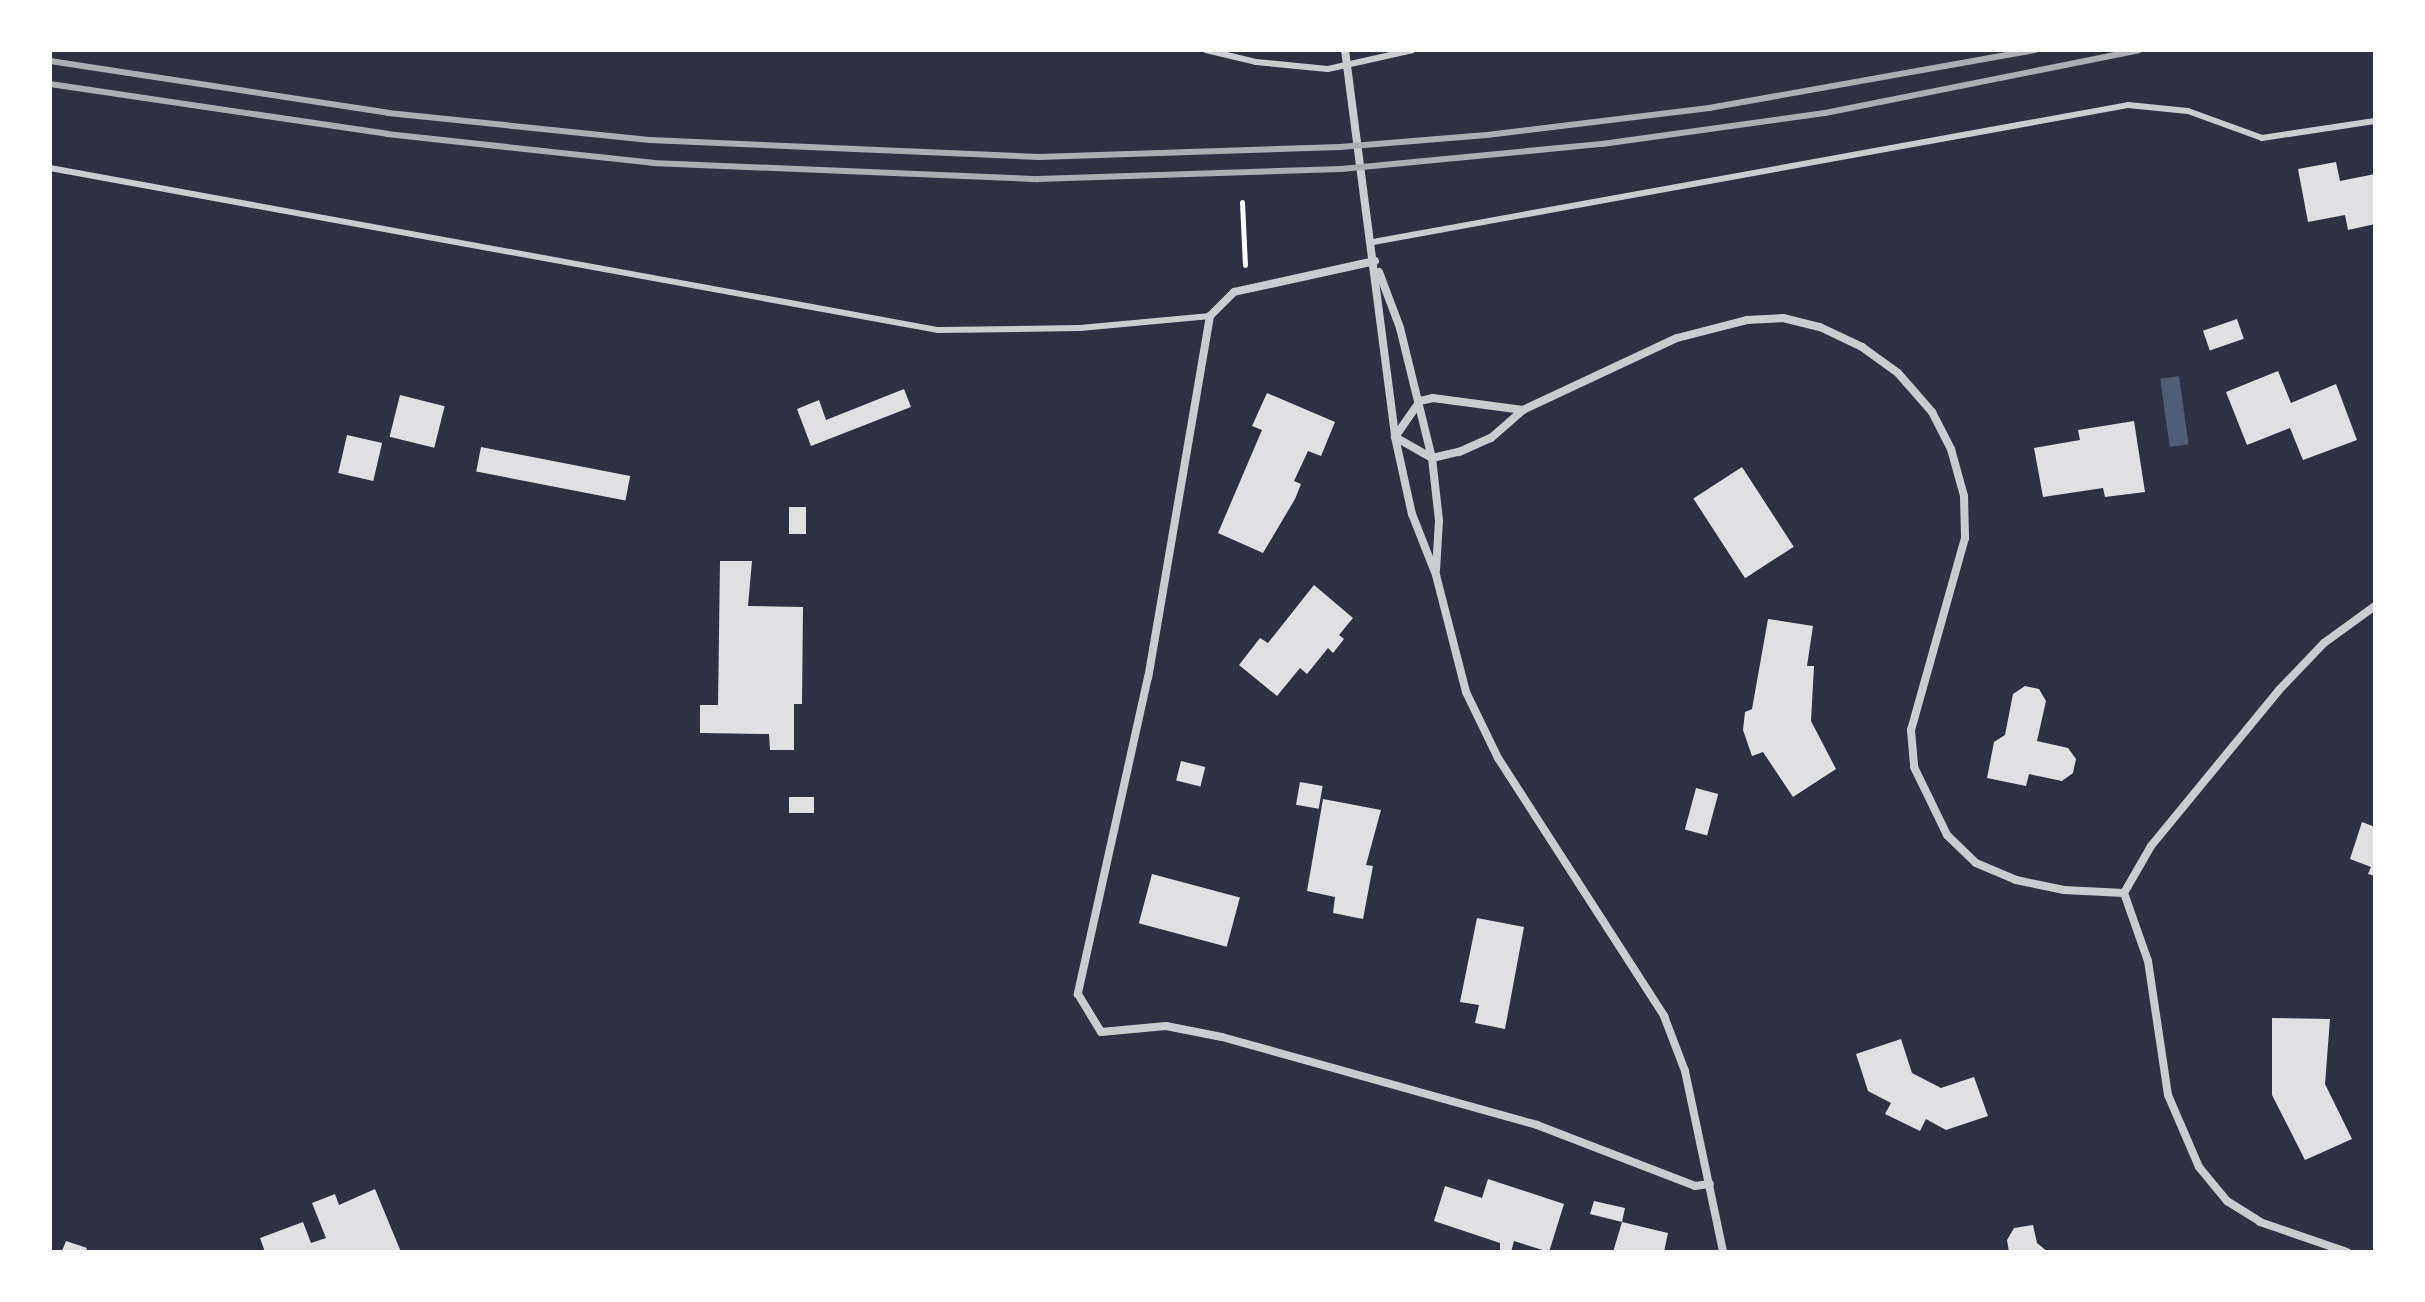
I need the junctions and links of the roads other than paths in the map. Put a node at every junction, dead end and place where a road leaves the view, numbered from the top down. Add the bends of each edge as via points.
1 (1206, 50) edge
2 (1345, 50) edge
3 (1413, 50) edge
4 (1350, 67) junction
5 (2375, 121) edge
6 (50, 168) edge
7 (1373, 242) junction
8 (1375, 261) junction
9 (1210, 316) junction
10 (1420, 401) junction
11 (1523, 410) junction
12 (1395, 437) junction
13 (1432, 458) junction
14 (1436, 575) junction
15 (2375, 606) edge
16 (2124, 893) junction
17 (1710, 1184) junction
18 (1723, 1252) edge
19 (2347, 1252) edge

1 - 4 lane via 1256,62
2 - 4 street
3 - 4 lane
4 - 7 street
5 - 7 lane via 2262,138 2188,111 2128,105
6 - 9 lane via 938,330 1080,328
7 - 8 street
8 - 9 street via 1234,292
8 - 10 street
8 - 12 street via 1380,347
9 - 17 street via 1148,677 1078,994 1101,1032 1166,1026 1222,1037 1537,1125 1695,1186
10 - 11 street via 1470,401
10 - 12 street
10 - 13 street
11 - 13 street via 1491,438
11 - 16 street via 1677,338 1747,320 1783,318 1820,327 1862,347 1898,373 1932,412 1951,449 1964,496 1965,538 1911,730 1914,767 1928,804 1947,835 1976,863 2016,880 2064,890
12 - 13 street
12 - 14 street via 1412,514
13 - 14 street via 1439,520
14 - 17 street via 1466,692 1498,758 1664,1016 1685,1071
15 - 16 street via 2324,643 2279,690 2151,846
16 - 19 street via 2148,961 2168,1095 2199,1167 2227,1201 2260,1222
17 - 18 street

